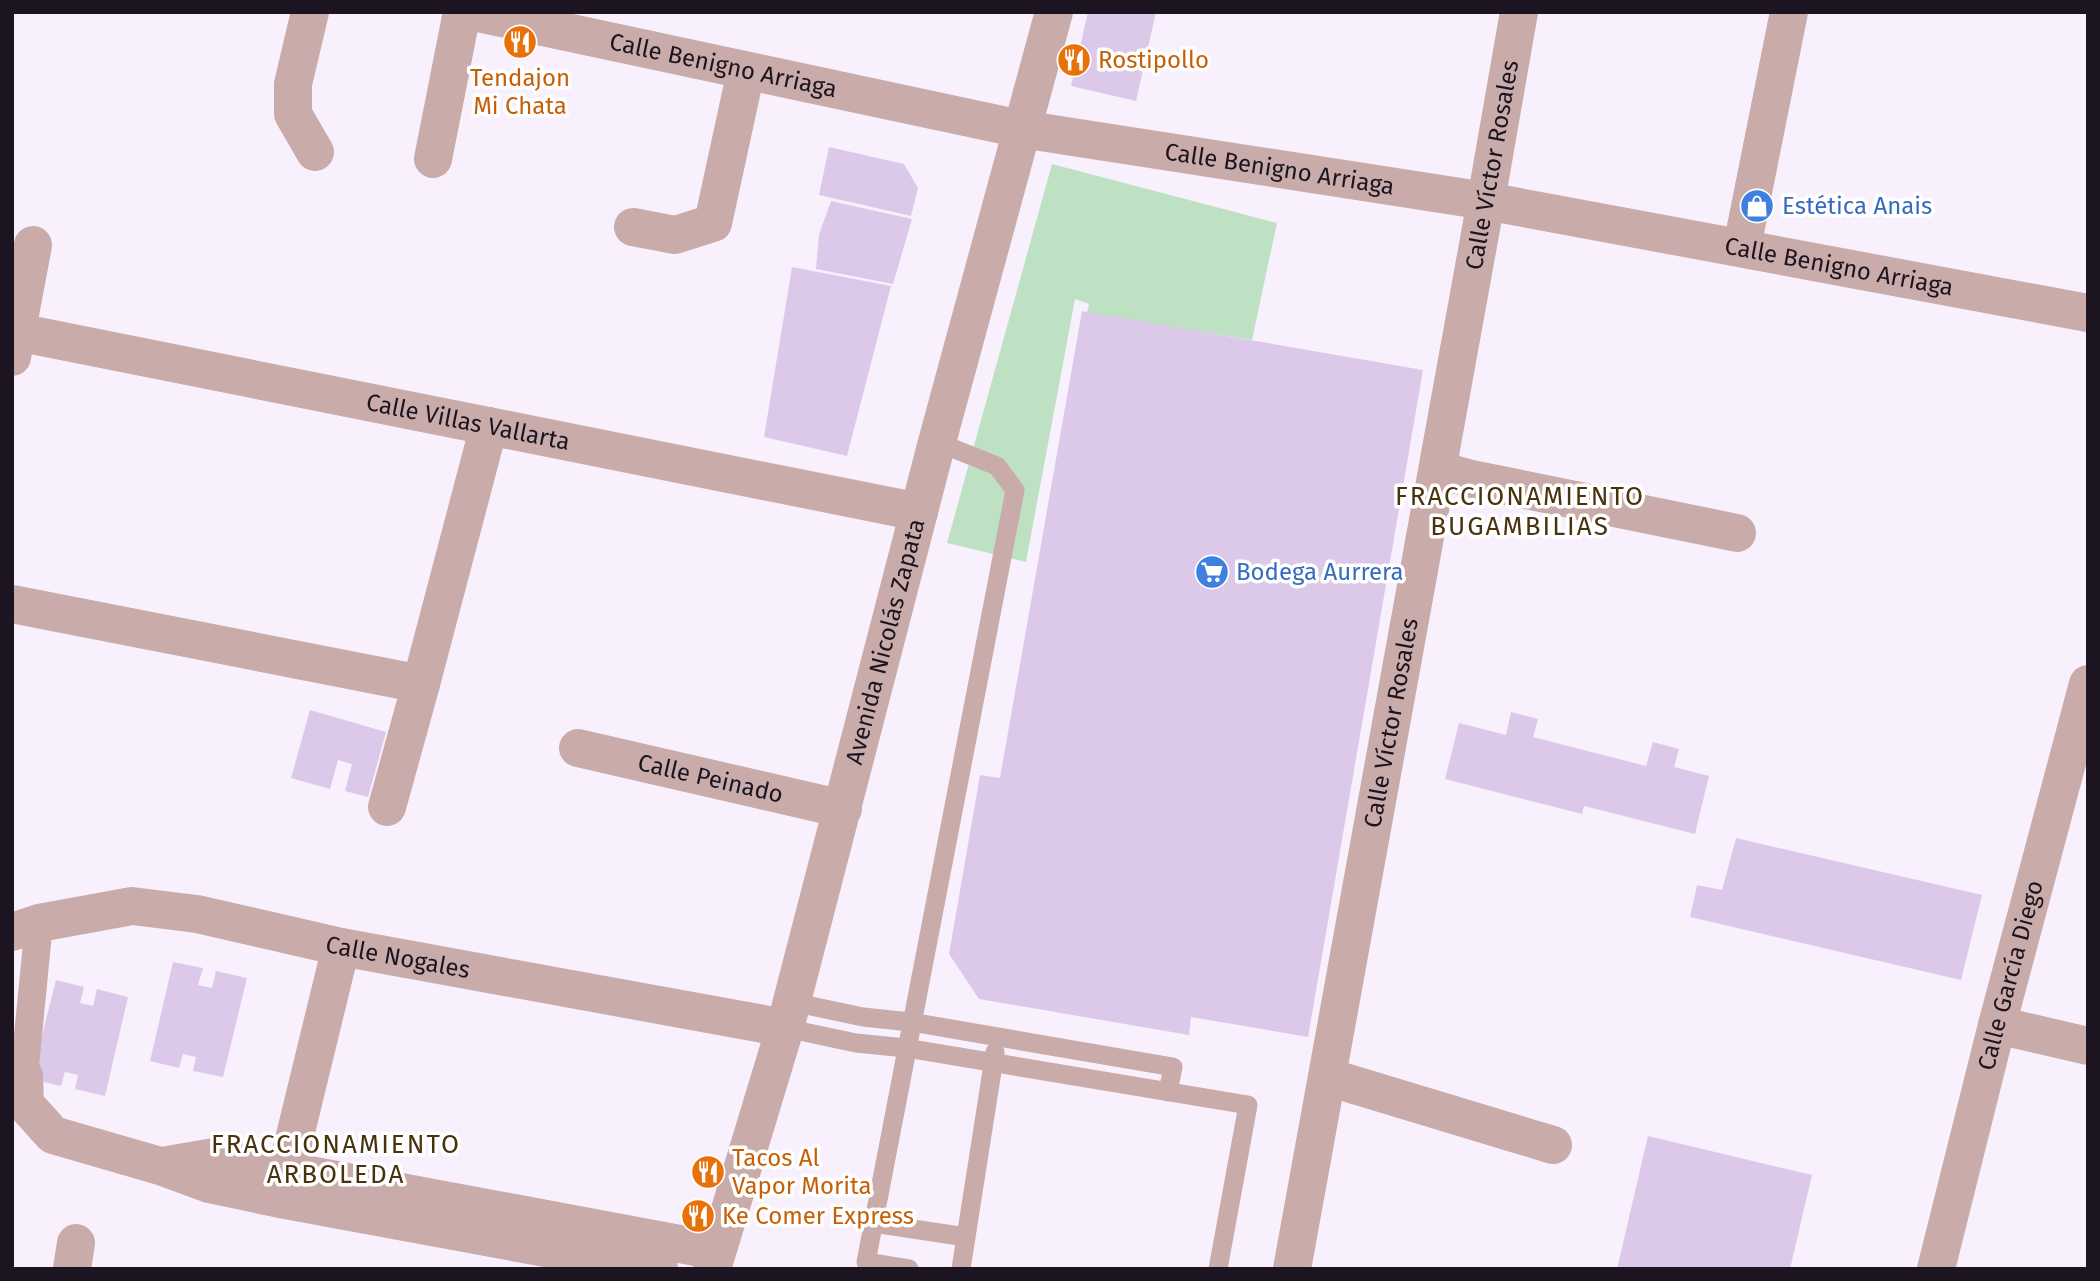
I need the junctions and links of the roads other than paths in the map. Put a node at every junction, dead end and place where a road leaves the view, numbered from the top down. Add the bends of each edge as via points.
1 (310, 12) edge
2 (461, 12) edge
3 (473, 12) edge
4 (1054, 12) edge
5 (1519, 12) edge
6 (1789, 12) edge
7 (746, 71) junction
8 (1021, 129) junction
9 (315, 152) dead end
10 (433, 159) dead end
11 (1486, 201) junction
12 (633, 227) dead end
13 (33, 245) dead end
14 (1742, 247) junction
15 (2088, 313) edge
16 (15, 344) edge
17 (489, 426) junction
18 (937, 442) junction
19 (1437, 470) junction
20 (919, 512) junction
21 (1737, 533) dead end
22 (12, 604) edge
23 (421, 684) junction
24 (2088, 684) edge
25 (578, 748) dead end
26 (387, 807) dead end
27 (844, 809) junction
28 (26, 928) edge
29 (341, 947) junction
30 (788, 1015) junction
31 (911, 1022) junction
32 (1997, 1025) junction
33 (996, 1037) junction
34 (2088, 1046) edge
35 (906, 1048) junction
36 (1072, 1049) junction
37 (994, 1063) junction
38 (24, 1076) joint
39 (1069, 1076) junction
40 (1328, 1077) junction
41 (1168, 1092) junction
42 (1553, 1146) dead end
43 (283, 1184) junction
44 (873, 1223) junction
45 (966, 1237) junction
46 (715, 1260) edge
47 (659, 1269) edge
48 (909, 1269) edge
49 (961, 1269) edge
50 (1218, 1269) edge
51 (1292, 1269) edge
52 (1936, 1269) edge

1 - 9 street via 293,84 293,114
2 - 10 street
3 - 7 street, Calle Benigno Arriaga
4 - 8 street, Avenida Nicolás Zapata
5 - 11 street, Calle Víctor Rosales
6 - 14 street
7 - 8 street, Calle Benigno Arriaga
7 - 12 street via 713,223 674,235
8 - 11 street, Calle Benigno Arriaga
8 - 18 street, Avenida Nicolás Zapata
11 - 14 street, Calle Benigno Arriaga
11 - 19 street, Calle Víctor Rosales
13 - 16 street
14 - 15 street, Calle Benigno Arriaga
16 - 17 street, Calle Villas Vallarta
17 - 20 street, Calle Villas Vallarta
17 - 23 street
18 - 20 street, Avenida Nicolás Zapata
18 - 31 lane via 997,466 1015,490
19 - 21 street
19 - 40 street, Calle Víctor Rosales
20 - 27 street, Avenida Nicolás Zapata
22 - 23 street
23 - 26 street
24 - 32 street, Calle García Diego
25 - 27 street, Calle Peinado
27 - 30 street, Avenida Nicolás Zapata
28 - 29 street, Calle Nogales via 132,906 197,914
28 - 38 street
29 - 30 street, Calle Nogales
29 - 43 street
30 - 31 lane
30 - 35 lane via 856,1043
30 - 46 street, Avenida Nicolás Zapata
31 - 33 lane
31 - 35 lane
32 - 34 street
32 - 52 street, Calle García Diego
33 - 36 lane
33 - 37 lane
35 - 37 lane
35 - 44 lane
36 - 39 lane
36 - 41 lane via 1173,1067
37 - 39 lane
37 - 45 lane
38 - 43 street via 25,1104 53,1135 209,1184
39 - 41 lane
40 - 42 street
40 - 51 street, Calle Víctor Rosales
41 - 50 lane via 1248,1105
43 - 46 street
43 - 47 street via 471,1233
44 - 45 lane
44 - 48 lane via 866,1262
45 - 49 lane

